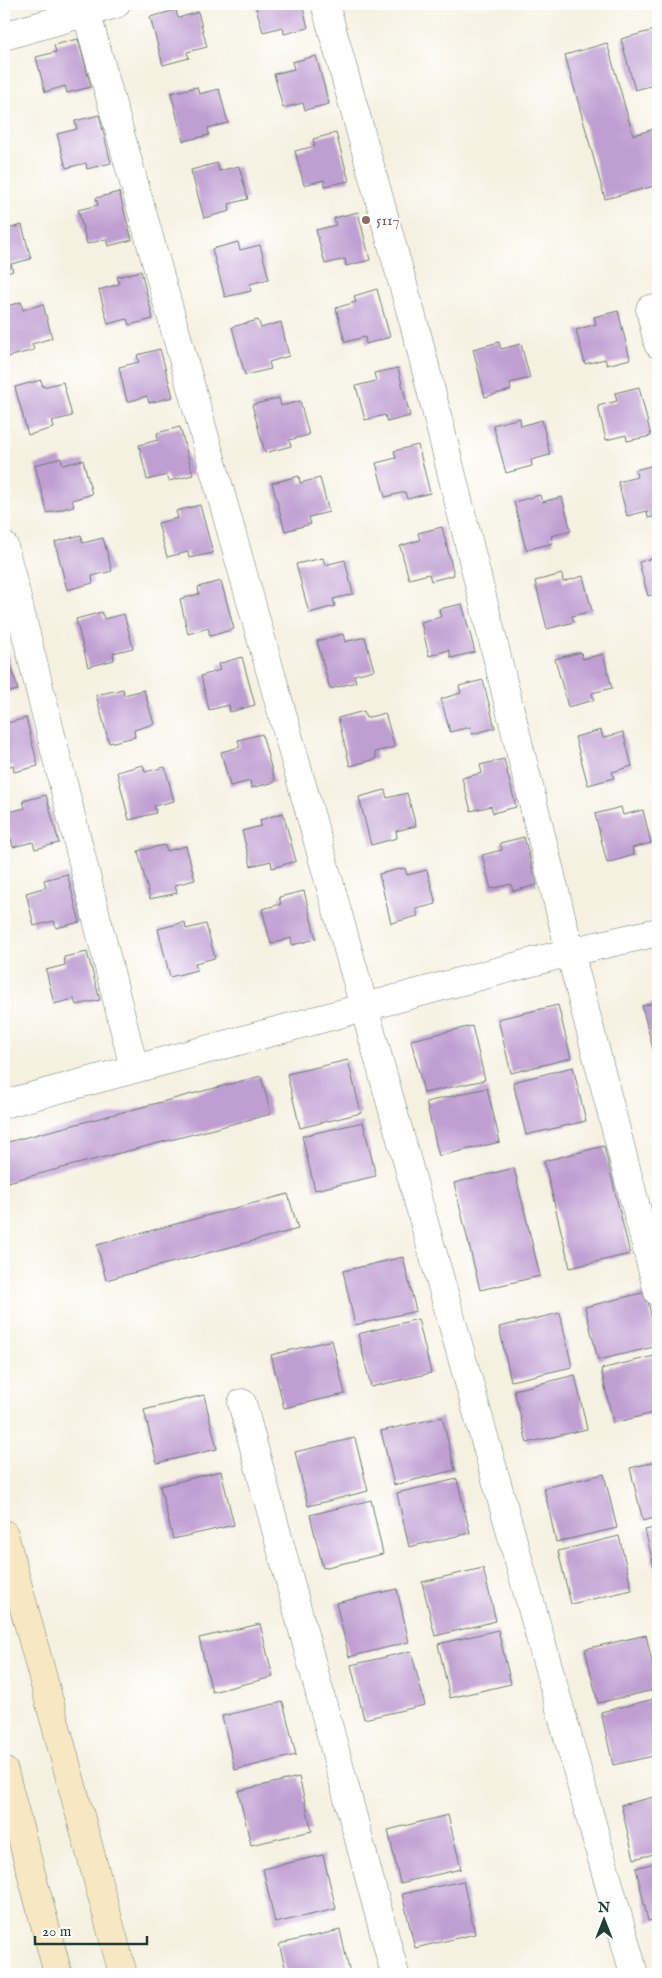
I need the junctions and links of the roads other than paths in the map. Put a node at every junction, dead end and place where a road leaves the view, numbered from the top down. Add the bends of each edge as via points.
1 (116, 4) edge
2 (325, 4) edge
3 (85, 8) edge
4 (4, 36) edge
5 (650, 309) dead end
6 (658, 344) edge
7 (4, 546) edge
8 (658, 932) edge
9 (570, 952) junction
10 (364, 1006) junction
11 (134, 1068) junction
12 (4, 1104) edge
13 (658, 1292) edge
14 (242, 1403) dead end
15 (4, 1534) edge
16 (4, 1771) edge
17 (58, 1974) edge
18 (123, 1974) edge
19 (395, 1974) edge
20 (634, 1974) edge

1 - 3 street
2 - 9 street via 419,342
3 - 4 street
3 - 10 street
5 - 6 street
7 - 11 street
8 - 9 street
9 - 10 street
9 - 13 street
10 - 11 street
10 - 20 street
11 - 12 street
14 - 19 street
15 - 18 street
16 - 17 street

